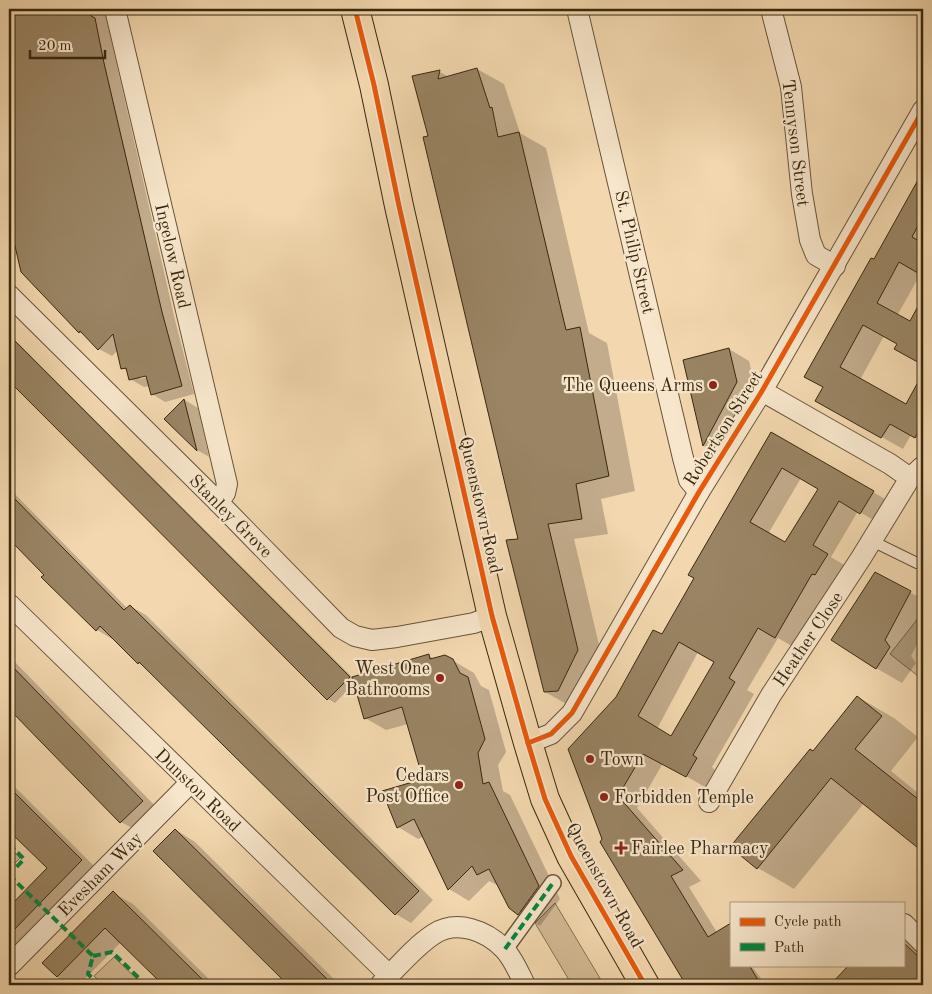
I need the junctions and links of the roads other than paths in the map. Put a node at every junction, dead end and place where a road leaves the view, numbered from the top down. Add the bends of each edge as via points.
1 (115, 9) edge
2 (355, 9) edge
3 (577, 9) edge
4 (771, 9) edge
5 (923, 110) edge
6 (835, 266) junction
7 (9, 295) edge
8 (762, 391) junction
9 (916, 472) edge
10 (699, 492) junction
11 (218, 502) junction
12 (872, 540) junction
13 (917, 562) dead end
14 (9, 604) edge
15 (492, 616) junction
16 (528, 743) junction
17 (190, 783) junction
18 (708, 802) dead end
19 (553, 883) dead end
20 (904, 924) edge
21 (923, 943) edge
22 (505, 949) junction
23 (9, 966) edge
24 (384, 980) edge
25 (525, 985) edge
26 (645, 985) edge

1 - 11 street, Ingelow Road via 226,484
2 - 15 main road, Queenstown Road
3 - 10 street, St. Philip Street via 683,458 689,480
4 - 6 street, Tennyson Street via 790,87 810,240 816,255
5 - 6 street, Robertson Street
6 - 8 street, Robertson Street
7 - 11 street, Stanley Grove
8 - 9 street, Heather Close via 890,464
8 - 10 street, Robertson Street
9 - 12 street, Heather Close
10 - 16 street, Robertson Street via 572,714 551,734
11 - 15 street, Stanley Grove via 341,628 355,636 372,640 397,637 474,623
12 - 13 lane
12 - 18 street, Heather Close via 770,695
14 - 17 street, Dunston Road
15 - 16 main road, Queenstown Road
16 - 26 main road, Queenstown Road via 545,799 571,856
17 - 23 street, Evesham Way
17 - 24 street, Dunston Road
19 - 22 street
20 - 21 street
22 - 24 street via 478,931 450,928 436,933 416,948
22 - 25 street

